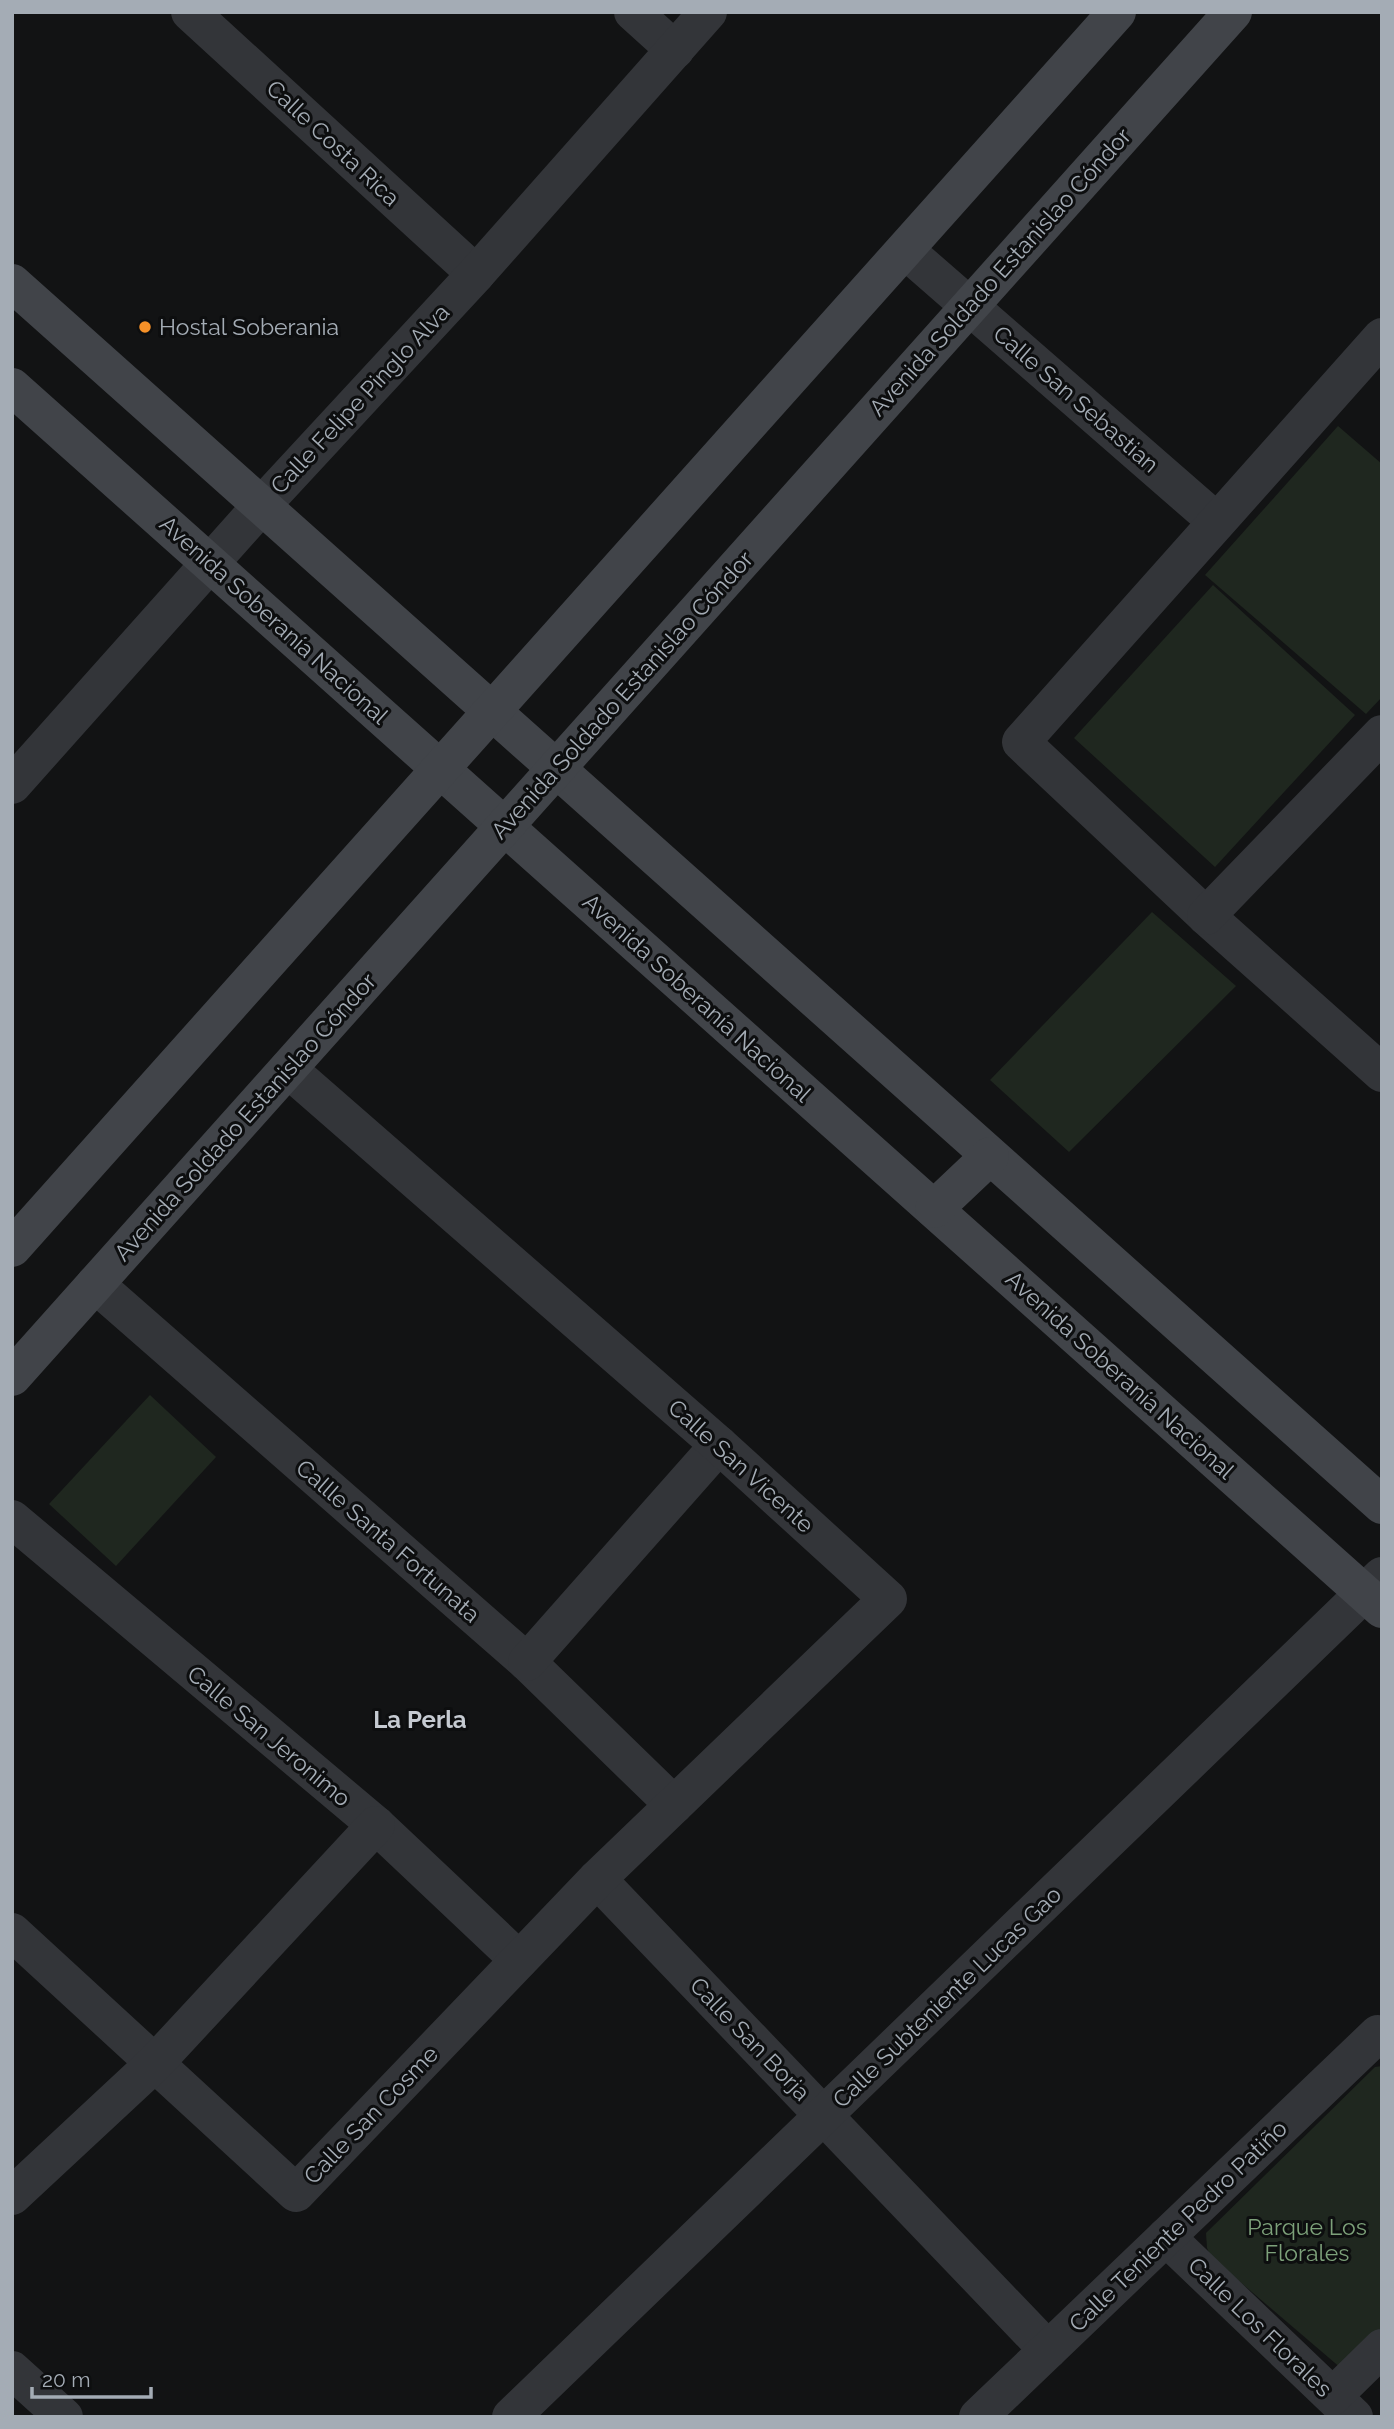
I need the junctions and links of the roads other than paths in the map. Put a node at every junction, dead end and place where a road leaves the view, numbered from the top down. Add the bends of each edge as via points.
1 (190, 12) edge
2 (633, 12) edge
3 (708, 12) edge
4 (1117, 12) edge
5 (1233, 12) edge
6 (675, 50) junction
7 (905, 250) junction
8 (475, 274) junction
9 (12, 283) edge
10 (970, 306) junction
11 (1382, 337) edge
12 (12, 387) edge
13 (262, 505) junction
14 (1216, 521) junction
15 (210, 563) junction
16 (492, 711) junction
17 (1382, 734) edge
18 (440, 769) junction
19 (557, 769) junction
20 (12, 785) edge
21 (505, 826) junction
22 (1206, 916) junction
23 (288, 1069) junction
24 (1382, 1073) edge
25 (990, 1156) junction
26 (934, 1209) junction
27 (12, 1248) edge
28 (95, 1284) junction
29 (12, 1377) edge
30 (719, 1445) junction
31 (1382, 1505) edge
32 (12, 1519) edge
33 (1376, 1593) edge
34 (527, 1662) junction
35 (674, 1805) junction
36 (376, 1825) junction
37 (597, 1879) junction
38 (12, 1932) edge
39 (520, 1959) junction
40 (1380, 2036) edge
41 (155, 2063) junction
42 (823, 2116) junction
43 (12, 2196) edge
44 (1166, 2237) junction
45 (1382, 2348) edge
46 (1048, 2350) junction
47 (12, 2370) edge
48 (1344, 2407) edge
49 (994, 2412) edge
50 (64, 2417) edge
51 (511, 2417) edge

1 - 8 street, Calle Costa Rica
2 - 6 street
3 - 6 street, Calle Felipe Pinglo Alva
4 - 7 street
5 - 10 street, Avenida Soldado Estanislao Cóndor
6 - 8 street, Calle Felipe Pinglo Alva
7 - 10 street, Calle San Sebastian
7 - 16 street
8 - 13 street, Calle Felipe Pinglo Alva
9 - 13 street
10 - 14 street, Calle San Sebastian
10 - 19 street, Avenida Soldado Estanislao Cóndor
11 - 14 street
12 - 15 street, Avenida Soberanía Nacional
13 - 15 street, Calle Felipe Pinglo Alva
13 - 16 street
14 - 22 street via 1021,742
15 - 18 street, Avenida Soberanía Nacional
15 - 20 street, Calle Felipe Pinglo Alva
16 - 18 street
16 - 19 street
17 - 22 street
18 - 21 street, Avenida Soberanía Nacional
18 - 27 street
19 - 21 street, Avenida Soldado Estanislao Cóndor
19 - 25 street
21 - 23 street, Avenida Soldado Estanislao Cóndor
21 - 26 street, Avenida Soberanía Nacional
22 - 24 street
23 - 28 street, Avenida Soldado Estanislao Cóndor
23 - 30 street, Calle San Vicente
25 - 26 street
25 - 31 street
26 - 33 street, Avenida Soberanía Nacional
28 - 29 street, Avenida Soldado Estanislao Cóndor
28 - 34 street, Callle Santa Fortunata
30 - 34 street
30 - 35 street, Calle San Vicente via 888,1599
32 - 36 street, Calle San Jeronimo
33 - 42 street, Calle Subteniente Lucas Gao
34 - 35 street, Callle Santa Fortunata
35 - 37 street, Calle San Vicente
36 - 39 street, Calle San Jeronimo
36 - 41 street
37 - 39 street, Calle San Cosme
37 - 42 street, Calle San Borja
38 - 41 street, Calle San Cosme
39 - 41 street, Calle San Cosme via 296,2193
40 - 44 street, Calle Teniente Pedro Patiño
41 - 43 street
42 - 46 street, Calle San Borja
42 - 51 street, Calle Subteniente Lucas Gao
44 - 46 street, Calle Teniente Pedro Patiño
44 - 48 street, Calle Los Florales
45 - 48 street
46 - 49 street, Calle Teniente Pedro Patiño
47 - 50 street

